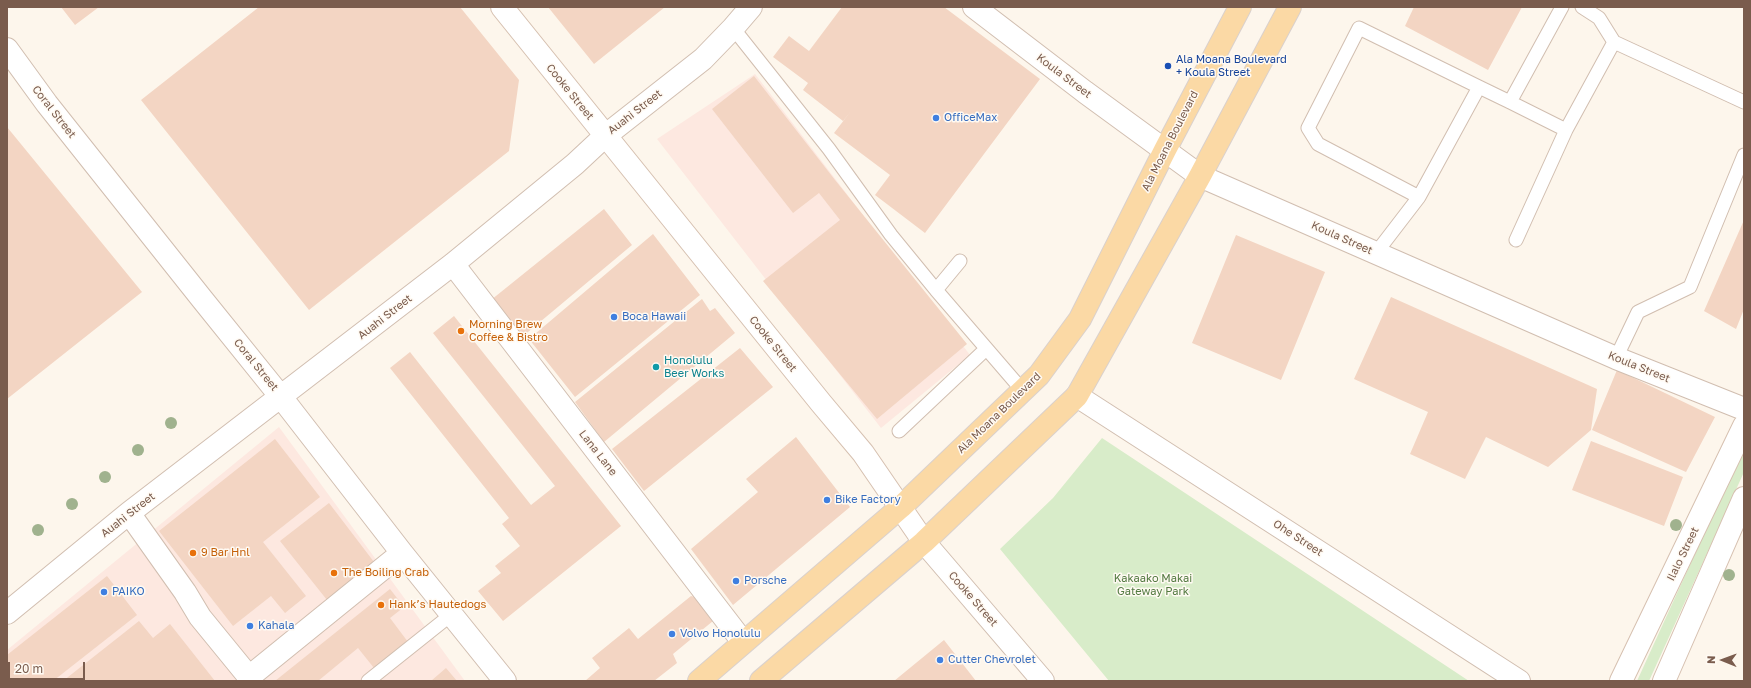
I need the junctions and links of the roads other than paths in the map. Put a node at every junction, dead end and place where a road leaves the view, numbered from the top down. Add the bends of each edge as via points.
1 (502, 7) edge
2 (751, 7) edge
3 (974, 7) edge
4 (1240, 7) edge
5 (1290, 7) edge
6 (1562, 7) edge
7 (1582, 7) edge
8 (733, 28) junction
9 (1614, 42) junction
10 (7, 49) edge
11 (1479, 87) junction
12 (1510, 102) junction
13 (1744, 102) edge
14 (1566, 130) junction
15 (605, 136) junction
16 (1165, 150) junction
17 (1744, 155) edge
18 (1200, 176) junction
19 (1419, 197) junction
20 (1516, 240) dead end
21 (1376, 253) junction
22 (960, 261) dead end
23 (453, 264) junction
24 (936, 290) junction
25 (986, 349) junction
26 (1616, 358) junction
27 (1023, 392) junction
28 (1078, 396) junction
29 (281, 397) junction
30 (1744, 409) edge
31 (1744, 426) edge
32 (899, 431) dead end
33 (1744, 498) edge
34 (901, 507) junction
35 (129, 513) junction
36 (924, 542) junction
37 (402, 553) junction
38 (7, 613) edge
39 (452, 614) junction
40 (743, 642) junction
41 (368, 681) edge
42 (504, 681) edge
43 (699, 681) edge
44 (761, 681) edge
45 (1043, 681) edge
46 (1519, 681) edge
47 (1621, 681) edge
48 (1664, 681) edge

1 - 15 street, Cooke Street
2 - 8 street, Auahi Street
3 - 16 street, Koula Street
4 - 16 main road, Ala Moana Boulevard
5 - 18 main road
6 - 12 lane
7 - 9 lane via 1599,18
8 - 15 street, Auahi Street via 703,59
8 - 24 lane
9 - 13 lane
9 - 14 lane
10 - 29 street, Coral Street via 71,134
11 - 12 lane
11 - 19 lane
11 - 19 lane via 1359,28 1308,128 1318,144
12 - 14 lane
14 - 20 lane
15 - 23 street, Auahi Street via 575,164
15 - 34 street, Cooke Street via 864,453
16 - 18 street, Koula Street
16 - 27 main road, Ala Moana Boulevard via 1080,319 1039,375
17 - 26 lane via 1690,287 1638,312
18 - 21 street, Koula Street
18 - 28 main road
19 - 21 lane
21 - 26 street, Koula Street
22 - 24 lane
23 - 29 street, Auahi Street
23 - 40 street, Lana Lane
24 - 25 lane
25 - 27 lane
25 - 32 lane
26 - 30 street, Koula Street
27 - 34 main road, Ala Moana Boulevard
28 - 36 main road
28 - 46 street, Ohe Street
29 - 35 street, Auahi Street
29 - 37 street, Coral Street
31 - 47 street, Ilalo Street
33 - 48 street
34 - 36 street, Cooke Street
34 - 40 main road, Ala Moana Boulevard
35 - 37 street via 200,617 249,677
35 - 38 street, Auahi Street
36 - 44 main road
36 - 45 street, Cooke Street
37 - 39 street, Coral Street
39 - 41 lane
39 - 42 street, Coral Street
40 - 43 main road, Ala Moana Boulevard

